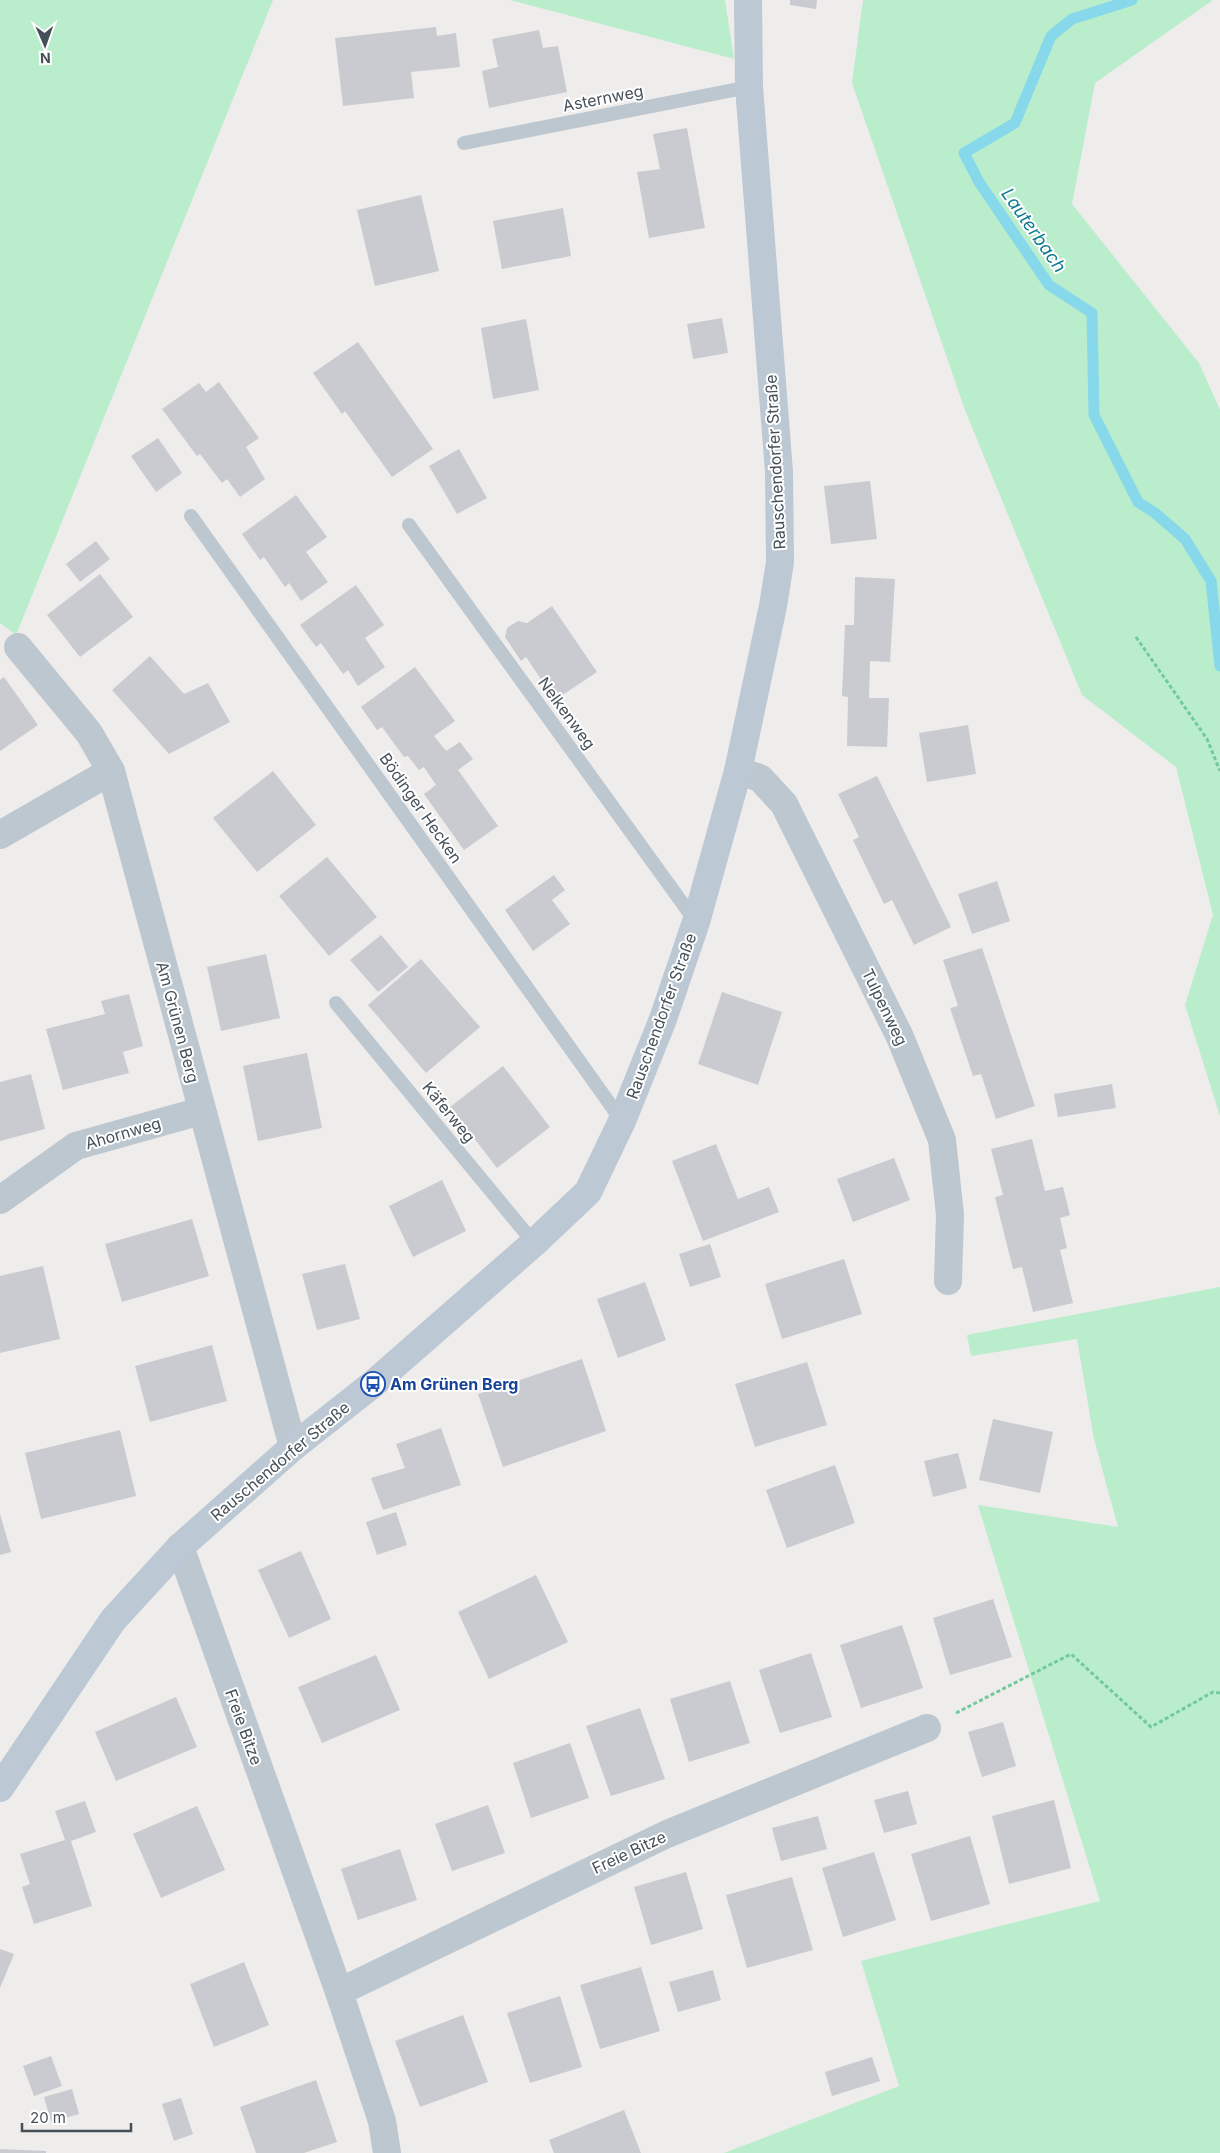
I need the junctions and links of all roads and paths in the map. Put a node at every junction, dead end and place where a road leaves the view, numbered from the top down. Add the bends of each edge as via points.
1 (748, 0) edge
2 (750, 87) junction
3 (464, 143) dead end
4 (191, 516) dead end
5 (409, 525) dead end
6 (1136, 637) dead end
7 (18, 647) dead end
8 (111, 771) junction
9 (738, 771) junction
10 (1220, 771) edge
11 (0, 835) edge
12 (696, 922) junction
13 (336, 1004) dead end
14 (201, 1111) junction
15 (622, 1121) junction
16 (0, 1200) edge
17 (534, 1243) junction
18 (948, 1281) dead end
19 (293, 1447) junction
20 (180, 1547) junction
21 (1220, 1693) edge
22 (927, 1728) joint
23 (0, 1788) edge
24 (339, 1992) junction
25 (387, 2153) edge

1 - 2 street, Rauschendorfer Straße
2 - 3 lane, Asternweg
2 - 9 street, Rauschendorfer Straße via 779,472 780,562
4 - 15 lane, Bödinger Hecken
5 - 12 lane, Nelkenweg
6 - 10 path via 1207,739
7 - 8 street, Am Grünen Berg via 89,733
8 - 11 street
8 - 14 street, Am Grünen Berg
9 - 12 street, Rauschendorfer Straße
9 - 18 street, Tulpenweg via 760,778 784,804 900,1037 942,1140 950,1215
12 - 15 street, Rauschendorfer Straße via 663,1019
13 - 17 lane, Käferweg
14 - 16 street, Ahornweg via 76,1146
14 - 19 street, Am Grünen Berg
15 - 17 street, Rauschendorfer Straße via 588,1192
17 - 19 street, Rauschendorfer Straße via 373,1384
19 - 20 street, Rauschendorfer Straße
20 - 23 street, Rauschendorfer Straße via 113,1620
20 - 24 street, Freie Bitze
21 - 22 path via 1213,1692 1151,1727 1071,1654
22 - 24 street, Freie Bitze via 667,1834
24 - 25 street, Freie Bitze via 382,2121

